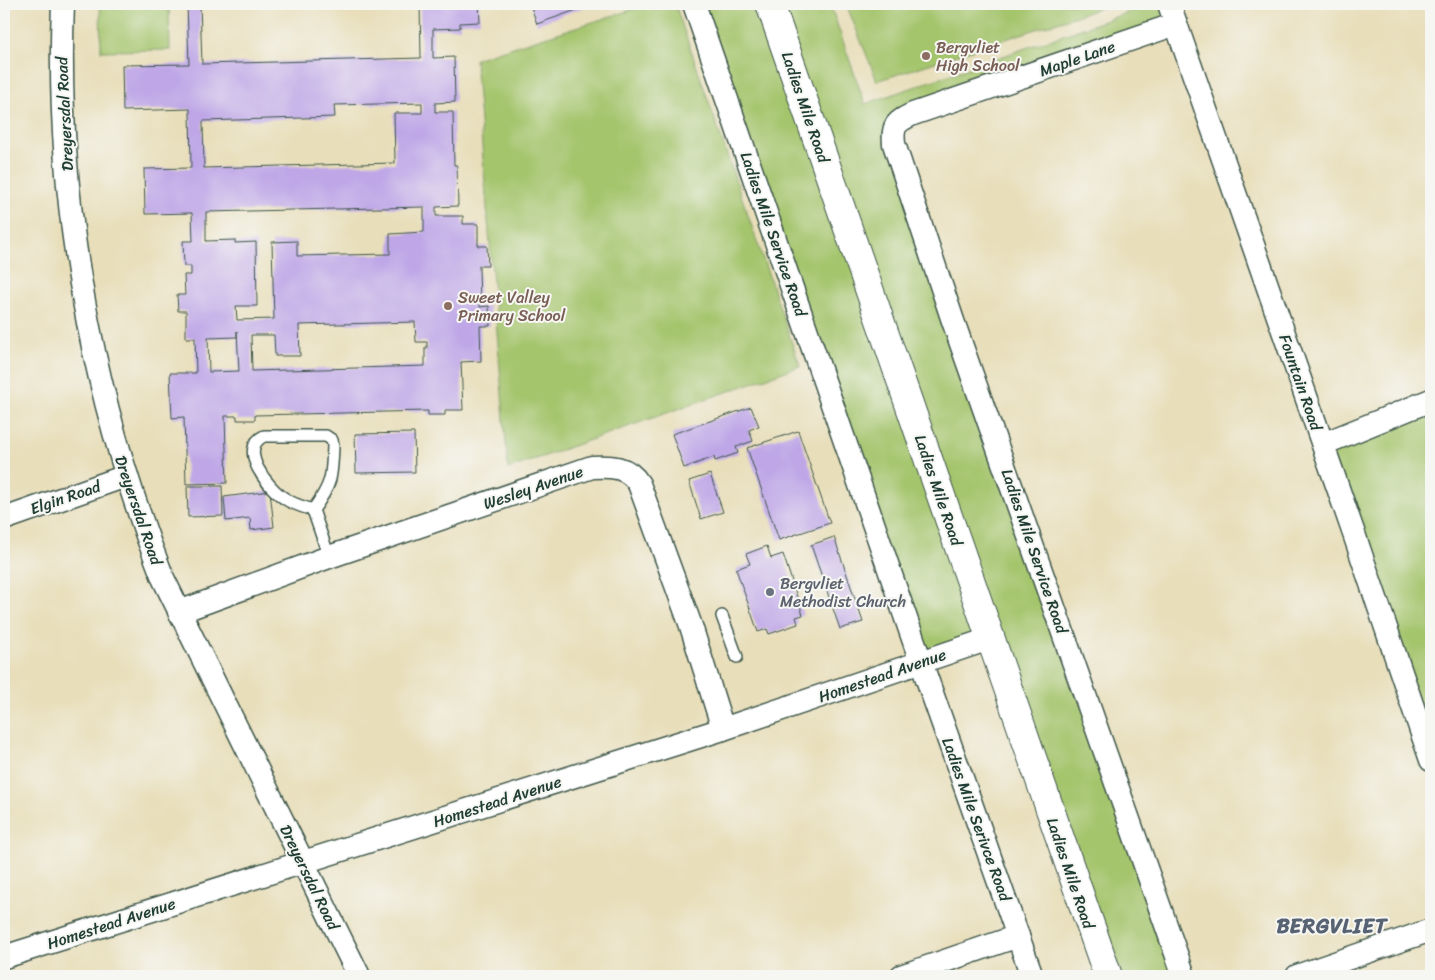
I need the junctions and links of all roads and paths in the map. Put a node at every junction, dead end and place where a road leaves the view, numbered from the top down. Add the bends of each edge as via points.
1 (63, 4) edge
2 (694, 4) edge
3 (770, 4) edge
4 (1172, 14) edge
5 (895, 125) joint
6 (1431, 400) edge
7 (1323, 444) junction
8 (126, 476) junction
9 (313, 510) junction
10 (4, 519) edge
11 (329, 557) junction
12 (179, 612) junction
13 (722, 616) dead end
14 (990, 639) junction
15 (737, 658) dead end
16 (921, 662) junction
17 (723, 729) junction
18 (1431, 760) edge
19 (302, 862) junction
20 (1431, 930) edge
21 (1018, 936) junction
22 (4, 957) edge
23 (359, 976) edge
24 (901, 976) edge
25 (1032, 976) edge
26 (1108, 976) edge
27 (1184, 976) edge
28 (1297, 976) edge

1 - 8 street, Dreyersdal Road via 61,46 70,213 90,339
2 - 16 street, Ladies Mile Service Road
3 - 14 main road, Ladies Mile Road
4 - 5 street, Maple Lane via 903,118
4 - 7 street, Fountain Road
5 - 27 street, Ladies Mile Service Road via 894,144 950,312
6 - 7 street
7 - 18 street, Fountain Road
8 - 10 street, Elgin Road
8 - 12 street, Dreyersdal Road via 148,540
9 - 9 lane via 286,500 270,485 253,454 257,439 264,436 326,436 332,440 331,478 324,496
9 - 11 lane
11 - 12 street, Wesley Avenue
11 - 17 street, Wesley Avenue via 592,467 625,470 639,484 691,626
12 - 19 street, Dreyersdal Road
13 - 15 lane
14 - 16 street, Homestead Avenue
14 - 26 main road, Ladies Mile Road
16 - 17 street, Homestead Avenue
16 - 21 street, Ladies Mile Serivce Road
17 - 19 street, Homestead Avenue
19 - 22 street, Homestead Avenue
19 - 23 street, Dreyersdal Road
20 - 28 street
21 - 24 street
21 - 25 street, Ladies Mile Serivce Road

